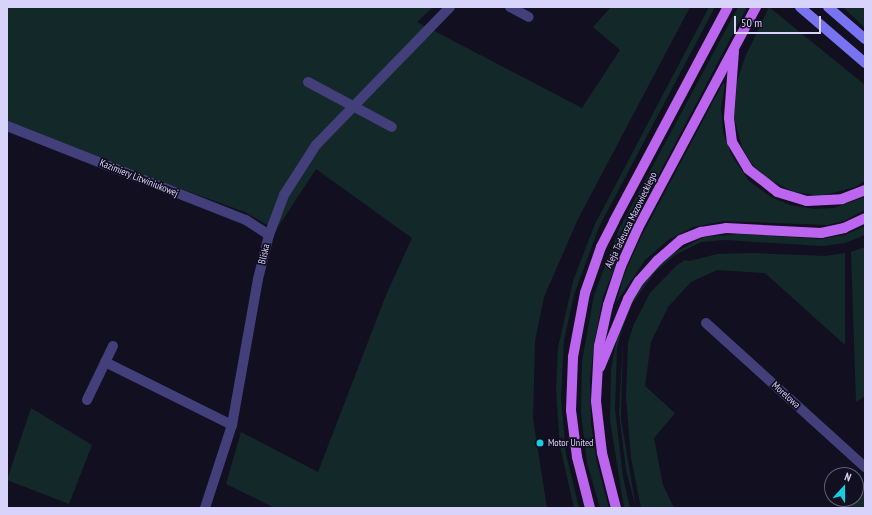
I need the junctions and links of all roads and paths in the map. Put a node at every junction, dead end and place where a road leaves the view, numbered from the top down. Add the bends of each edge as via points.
1 (450, 7) edge
2 (510, 7) edge
3 (728, 7) edge
4 (756, 7) edge
5 (800, 7) edge
6 (830, 9) edge
7 (529, 17) dead end
8 (865, 39) edge
9 (735, 46) junction
10 (865, 63) edge
11 (308, 82) dead end
12 (352, 106) junction
13 (7, 126) edge
14 (392, 127) dead end
15 (865, 190) edge
16 (865, 218) edge
17 (269, 234) junction
18 (706, 324) dead end
19 (112, 346) dead end
20 (104, 362) junction
21 (597, 375) junction
22 (87, 400) dead end
23 (232, 425) junction
24 (865, 467) edge
25 (205, 508) edge
26 (590, 508) edge
27 (616, 508) edge

1 - 12 street, Bliska
2 - 7 street
3 - 26 main road, Aleja Tadeusza Mazowieckiego via 614,222 599,253 585,293 574,347 571,410 576,457
4 - 9 main road, Aleja Tadeusza Mazowieckiego
5 - 10 main road
6 - 8 main road
9 - 15 main road via 729,118 734,146 748,170 776,192 807,202 842,199
9 - 21 main road, Aleja Tadeusza Mazowieckiego via 621,266 605,315
11 - 12 street
12 - 14 street
12 - 17 street, Bliska via 304,162 284,195
13 - 17 street, Kazimiery Litwiniukowej via 246,220
16 - 21 main road via 844,228 820,233 726,228 701,232 681,240 639,281 628,299
17 - 23 street, Bliska
18 - 24 street, Morelowa
19 - 20 street
20 - 22 street
20 - 23 street
21 - 27 main road, Aleja Tadeusza Mazowieckiego via 600,442
23 - 25 street, Bliska

